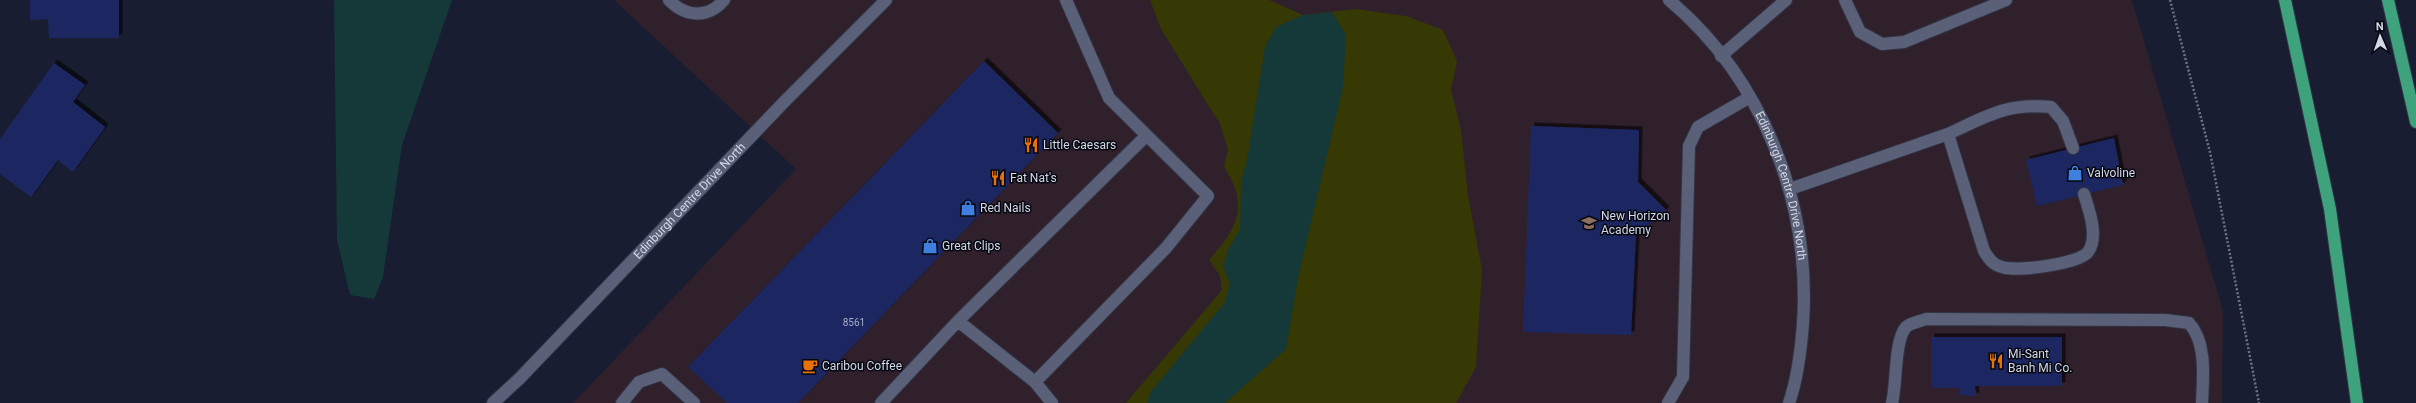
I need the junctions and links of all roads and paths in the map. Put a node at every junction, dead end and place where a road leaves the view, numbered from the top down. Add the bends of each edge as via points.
1 (669, 0) edge
2 (724, 0) edge
3 (886, 0) edge
4 (1066, 0) edge
5 (1669, 0) edge
6 (1786, 0) edge
7 (1845, 0) edge
8 (2006, 0) edge
9 (2170, 0) edge
10 (2285, 0) edge
11 (2388, 0) edge
12 (1721, 56) junction
13 (1750, 97) junction
14 (2416, 122) edge
15 (1948, 134) junction
16 (1146, 136) junction
17 (2073, 148) dead end
18 (1790, 189) junction
19 (2084, 194) dead end
20 (958, 320) junction
21 (1034, 382) junction
22 (493, 403) edge
23 (622, 403) edge
24 (694, 403) edge
25 (881, 403) edge
26 (1052, 403) edge
27 (1668, 403) edge
28 (1789, 403) edge
29 (1892, 403) edge
30 (2202, 403) edge
31 (2259, 403) edge
32 (2357, 403) edge

1 - 2 street via 678,10 698,14 718,7
3 - 22 street, Edinburgh Centre Drive North
4 - 16 street via 1109,98
5 - 12 street, Edinburgh Centre Drive North via 1700,30
6 - 12 street
7 - 8 street via 1860,32 1882,44 1904,42
9 - 31 path via 2210,152
10 - 32 highway via 2330,209
11 - 14 highway
12 - 13 street, Edinburgh Centre Drive North
13 - 18 street, Edinburgh Centre Drive North via 1767,128
13 - 27 street via 1698,127 1689,146 1683,377
15 - 17 street via 2005,108 2031,105 2051,107 2063,121
15 - 18 street
15 - 19 street via 1984,251 1991,262 2002,267 2066,263 2079,259 2088,252 2092,242 2091,220
16 - 20 street
16 - 21 street via 1208,196 1166,248
18 - 28 street, Edinburgh Centre Drive North via 1798,226 1804,277 1801,349
20 - 21 street
20 - 25 street
21 - 26 street
23 - 24 street via 639,382 662,374
29 - 30 street via 1896,391 1900,338 1903,332 1907,326 1926,319 1942,319 2165,320 2189,323 2196,331 2202,357

